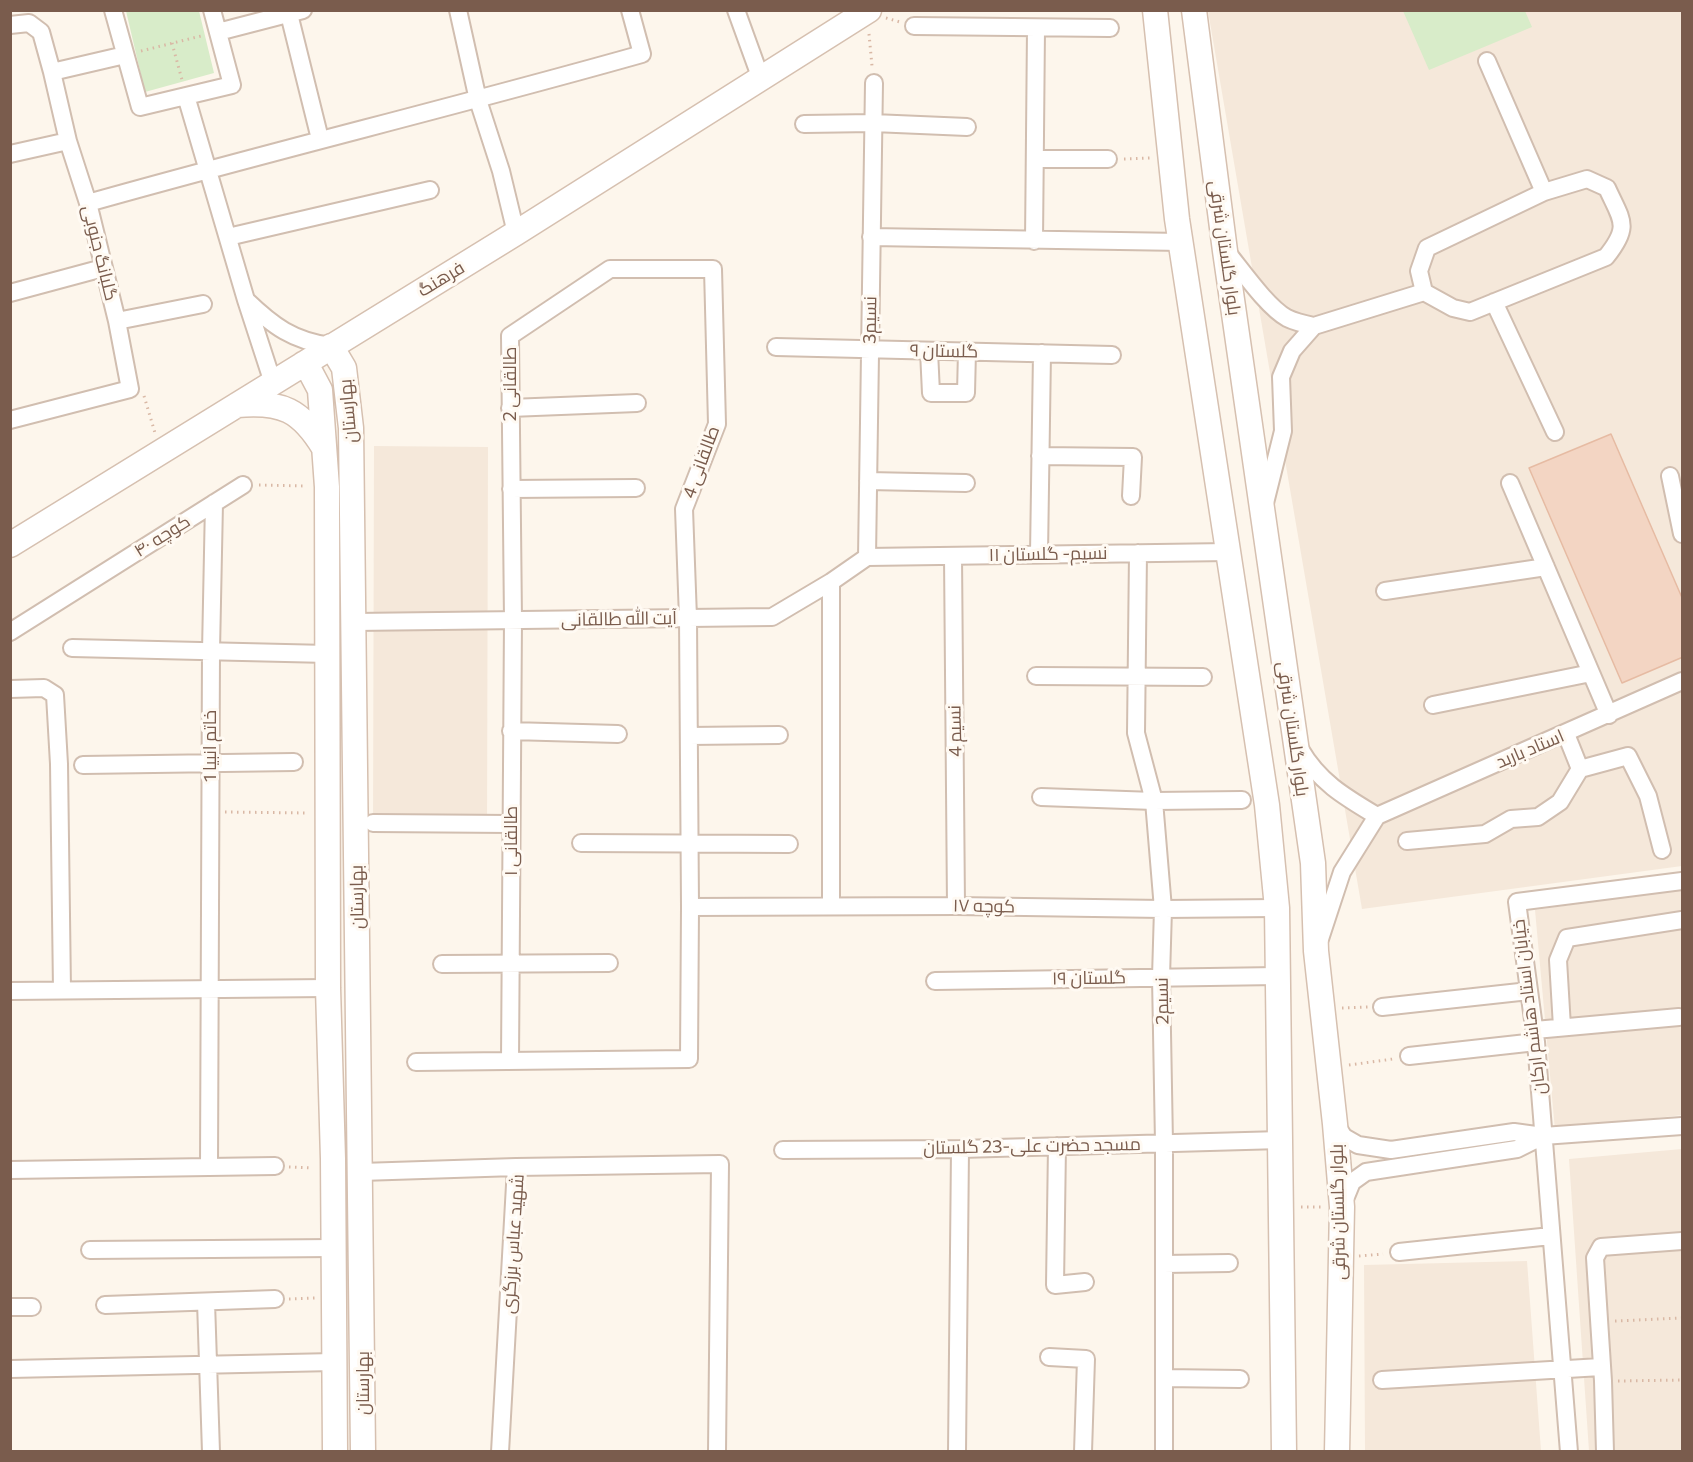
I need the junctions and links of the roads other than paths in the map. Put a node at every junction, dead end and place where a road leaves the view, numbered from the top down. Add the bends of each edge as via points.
1 (113, 10) edge
2 (212, 10) edge
3 (458, 10) edge
4 (630, 10) edge
5 (736, 10) edge
6 (1155, 10) edge
7 (1194, 10) edge
8 (868, 11) edge
9 (293, 12) edge
10 (10, 25) edge
11 (914, 26) road end
12 (1110, 28) dead end
13 (1036, 29) junction
14 (218, 32) junction
15 (125, 55) junction
16 (1487, 61) dead end
17 (52, 72) junction
18 (761, 79) junction
19 (874, 83) road end
20 (186, 96) junction
21 (478, 100) junction
22 (873, 123) junction
23 (804, 124) dead end
24 (967, 127) dead end
25 (320, 139) junction
26 (68, 141) junction
27 (10, 154) edge
28 (1035, 159) junction
29 (1108, 159) road end
30 (207, 169) junction
31 (430, 190) dead end
32 (1544, 192) junction
33 (88, 203) junction
34 (516, 233) junction
35 (228, 237) junction
36 (871, 237) junction
37 (1034, 241) junction
38 (1182, 242) junction
39 (1225, 251) junction
40 (103, 268) junction
41 (713, 269) joint
42 (1425, 292) junction
43 (10, 293) edge
44 (246, 300) junction
45 (1494, 302) junction
46 (203, 304) dead end
47 (117, 321) junction
48 (1314, 326) junction
49 (331, 346) junction
50 (776, 347) dead end
51 (870, 349) junction
52 (929, 351) junction
53 (967, 351) junction
54 (1042, 353) junction
55 (1112, 355) dead end
56 (303, 364) junction
57 (273, 383) junction
58 (637, 403) dead end
59 (237, 405) junction
60 (510, 408) junction
61 (10, 420) edge
62 (1556, 432) dead end
63 (324, 448) junction
64 (1040, 456) junction
65 (1670, 476) dead end
66 (868, 481) junction
67 (966, 483) dead end
68 (1510, 483) dead end
69 (243, 485) road end
70 (636, 488) dead end
71 (511, 489) junction
72 (1131, 496) dead end
73 (214, 503) junction
74 (1263, 513) junction
75 (1683, 534) edge
76 (10, 545) edge
77 (1229, 552) junction
78 (1138, 553) junction
79 (1039, 554) junction
80 (953, 556) junction
81 (867, 557) junction
82 (1546, 567) junction
83 (831, 582) junction
84 (1385, 591) dead end
85 (688, 618) junction
86 (513, 620) junction
87 (354, 622) junction
88 (328, 623) junction
89 (10, 632) edge
90 (72, 648) dead end
91 (211, 651) junction
92 (328, 654) junction
93 (1591, 673) junction
94 (1036, 676) dead end
95 (1137, 676) junction
96 (1203, 677) dead end
97 (1683, 681) edge
98 (10, 689) edge
99 (1433, 705) dead end
100 (1609, 715) junction
101 (511, 731) junction
102 (618, 734) dead end
103 (1566, 734) junction
104 (779, 735) dead end
105 (689, 736) junction
106 (1295, 741) junction
107 (294, 762) dead end
108 (210, 763) junction
109 (82, 765) dead end
110 (1580, 769) junction
111 (1041, 796) dead end
112 (1242, 800) dead end
113 (1154, 801) junction
114 (1377, 816) junction
115 (373, 823) dead end
116 (511, 824) junction
117 (1407, 841) dead end
118 (581, 843) dead end
119 (690, 844) junction
120 (789, 844) dead end
121 (1662, 850) dead end
122 (1683, 881) edge
123 (831, 906) junction
124 (956, 906) junction
125 (690, 907) junction
126 (1277, 908) junction
127 (1163, 909) junction
128 (1683, 921) edge
129 (1316, 951) junction
130 (510, 963) junction
131 (609, 963) dead end
132 (442, 964) dead end
133 (1278, 976) junction
134 (1161, 977) junction
135 (935, 981) dead end
136 (328, 988) junction
137 (358, 988) junction
138 (209, 989) junction
139 (63, 990) junction
140 (10, 991) edge
141 (1529, 991) junction
142 (1382, 1007) road end
143 (1679, 1017) dead end
144 (1562, 1027) junction
145 (1535, 1036) junction
146 (1409, 1056) road end
147 (510, 1061) junction
148 (416, 1062) dead end
149 (1335, 1124) junction
150 (1683, 1126) edge
151 (1543, 1136) junction
152 (1281, 1140) junction
153 (1164, 1143) junction
154 (1057, 1146) junction
155 (960, 1149) junction
156 (783, 1150) dead end
157 (275, 1166) road end
158 (209, 1167) junction
159 (516, 1167) junction
160 (10, 1170) edge
161 (361, 1172) junction
162 (1342, 1207) junction
163 (1551, 1236) junction
164 (1683, 1240) edge
165 (333, 1248) junction
166 (90, 1250) dead end
167 (1399, 1252) road end
168 (1229, 1263) dead end
169 (1164, 1264) junction
170 (1085, 1282) dead end
171 (275, 1299) road end
172 (206, 1302) junction
173 (105, 1305) dead end
174 (10, 1307) edge
175 (32, 1307) dead end
176 (1049, 1357) dead end
177 (334, 1362) junction
178 (363, 1362) junction
179 (209, 1366) junction
180 (10, 1369) edge
181 (1562, 1370) junction
182 (1602, 1374) junction
183 (1164, 1378) junction
184 (1240, 1379) dead end
185 (1382, 1380) dead end
186 (211, 1452) edge
187 (335, 1452) edge
188 (363, 1452) edge
189 (500, 1452) edge
190 (717, 1452) edge
191 (957, 1452) edge
192 (1083, 1452) edge
193 (1164, 1452) edge
194 (1284, 1452) edge
195 (1337, 1452) edge
196 (1569, 1452) edge
197 (1605, 1452) edge

1 - 15 street
2 - 14 street
3 - 21 street
4 - 21 street via 642,54
5 - 18 street
6 - 38 street, بلوار گلستان شرقی
7 - 39 street, بلوار گلستان شرقی
8 - 18 street, فرهنگ
9 - 14 street
9 - 25 street
10 - 17 street, گلبانگ جنوبی via 29,23 41,32
11 - 13 street
12 - 13 street
13 - 28 street
14 - 20 street via 232,86
15 - 17 street
15 - 20 street via 140,107
16 - 32 street
17 - 26 street, گلبانگ جنوبی
18 - 34 street, فرهنگ
19 - 22 street, نسیم3
20 - 30 street
21 - 25 street
21 - 34 street
22 - 23 street
22 - 24 street
22 - 36 street, نسیم3
25 - 30 street
26 - 27 street
26 - 33 street, گلبانگ جنوبی
28 - 29 street
28 - 37 street
30 - 33 street
30 - 35 street
31 - 35 street
32 - 42 street via 1426,248 1419,271
32 - 45 street via 1587,179 1607,188 1623,225 1618,242 1606,257
33 - 40 street, گلبانگ جنوبی
34 - 49 street, فرهنگ
35 - 44 street
36 - 37 street
36 - 51 street, نسیم3
37 - 38 street
38 - 77 street, بلوار گلستان شرقی
39 - 48 street via 1284,317
39 - 74 street, بلوار گلستان شرقی
40 - 43 street
40 - 47 street, گلبانگ جنوبی
41 - 60 street, طالقانی 2 via 610,269 510,336
41 - 85 street, طالقانی 4 via 717,424 684,509
42 - 45 street via 1453,308 1470,312
42 - 48 street
44 - 49 street via 269,322 296,338
44 - 57 street
45 - 62 street
46 - 47 street
47 - 61 street, گلبانگ جنوبی via 130,389
48 - 74 street via 1292,351 1281,377 1283,431
49 - 56 street, فرهنگ
49 - 87 street, بهارستان via 344,368 351,429
50 - 51 street, گلستان ۹
51 - 52 street, گلستان ۹
51 - 66 street, نسیم3
52 - 53 street, گلستان ۹
52 - 53 street via 931,393 966,393
53 - 54 street, گلستان ۹
54 - 55 street, گلستان ۹
54 - 64 street
56 - 57 street, فرهنگ
56 - 63 street, بهارستان via 320,390
57 - 59 street, فرهنگ
58 - 60 street
59 - 63 street via 261,403 281,407 303,420
59 - 76 street, فرهنگ
60 - 71 street, طالقانی 2
63 - 88 street, بهارستان
64 - 72 street via 1133,457
64 - 79 street
65 - 75 street
66 - 67 street
66 - 81 street, نسیم3
68 - 82 street
69 - 73 street, کوچه ۴۰
70 - 71 street
71 - 86 street, طالقانی 2
73 - 89 street, کوچه ۴۰
73 - 91 street, خاتم انبیا 1
74 - 106 street, بلوار گلستان شرقی
77 - 78 street, نسیم- گلستان ۱۱
77 - 126 street, بلوار گلستان شرقی via 1267,805
78 - 79 street, نسیم- گلستان ۱۱
78 - 95 street, نسیم2
79 - 80 street, نسیم- گلستان ۱۱
80 - 81 street, نسیم- گلستان ۱۱
80 - 124 street, نسیم 4
81 - 83 street, آیت الله طالقانی
82 - 84 street
82 - 93 street
83 - 85 street, آیت الله طالقانی via 772,617
83 - 123 street
85 - 86 street, آیت الله طالقانی
85 - 105 street, طالقانی 4
86 - 87 street, آیت الله طالقانی
86 - 101 street, طالقانی ۱
87 - 88 street
87 - 137 street, بهارستان
88 - 92 street, بهارستان
90 - 91 street
91 - 92 street
91 - 108 street, خاتم انبیا 1
92 - 136 street, بهارستان
93 - 99 street
93 - 100 street
94 - 95 street
95 - 96 street
95 - 113 street, نسیم2 via 1136,733
97 - 100 street, استاد باربد
98 - 139 street via 44,688 55,695
100 - 103 street, استاد باربد
101 - 102 street
101 - 116 street, طالقانی ۱
103 - 110 street
103 - 114 street, استاد باربد
104 - 105 street
105 - 119 street, طالقانی 4
106 - 114 street via 1309,765 1337,792
106 - 129 street, بلوار گلستان شرقی via 1313,863
107 - 108 street
108 - 109 street
108 - 138 street, خاتم انبیا 1
110 - 117 street via 1560,802 1538,817 1511,819 1485,834
110 - 121 street via 1628,756 1648,796
111 - 113 street
112 - 113 street
113 - 127 street, نسیم2
114 - 129 street via 1342,872
115 - 116 street
116 - 130 street, طالقانی ۱
118 - 119 street
119 - 120 street
119 - 125 street, طالقانی 4
122 - 141 street, خیابان استاد هاشم ارکان via 1517,902
123 - 124 street, کوچه ۱۷
123 - 125 street, کوچه ۱۷
124 - 127 street, کوچه ۱۷
125 - 147 street, طالقانی 4 via 689,1059
126 - 127 street, کوچه ۱۷
126 - 133 street, بلوار گلستان شرقی
127 - 134 street, نسیم2
128 - 144 street via 1567,938 1558,960
129 - 149 street, بلوار گلستان شرقی
130 - 131 street
130 - 132 street
130 - 147 street, طالقانی ۱
133 - 134 street, گلستان ۱۹
133 - 152 street, بلوار گلستان شرقی
134 - 135 street, گلستان ۱۹
134 - 153 street, نسیم2
136 - 137 street
136 - 138 street
136 - 165 street, بهارستان
137 - 161 street, بهارستان
138 - 139 street
138 - 158 street, خاتم انبیا 1
139 - 140 street
141 - 142 street
141 - 145 street, خیابان استاد هاشم ارکان
143 - 144 street
144 - 145 street
145 - 146 street
145 - 151 street, خیابان استاد هاشم ارکان
147 - 148 street
149 - 151 street via 1344,1137 1358,1145 1391,1150 1514,1132
149 - 162 street, بلوار گلستان شرقی
150 - 151 street
151 - 162 street via 1517,1149 1366,1172 1352,1182
151 - 163 street, خیابان استاد هاشم ارکان
152 - 153 street, مسجد حضرت علی-23 گلستان
152 - 194 street, بلوار گلستان شرقی
153 - 154 street, مسجد حضرت علی-23 گلستان
153 - 169 street, نسیم2
154 - 155 street, مسجد حضرت علی-23 گلستان
154 - 170 street via 1055,1285
155 - 156 street, مسجد حضرت علی-23 گلستان
155 - 191 street
157 - 158 street
158 - 160 street
159 - 161 street
159 - 189 street, شهید عباس برزگری
159 - 190 street, شهید عباس برزگری via 720,1164
161 - 178 street, بهارستان
162 - 195 street, بلوار گلستان شرقی
163 - 167 street
163 - 181 street, خیابان استاد هاشم ارکان
164 - 182 street via 1601,1247 1594,1257
165 - 166 street
165 - 177 street, بهارستان
168 - 169 street
169 - 183 street, نسیم2
171 - 172 street
172 - 173 street
172 - 179 street
174 - 175 street
176 - 192 street via 1086,1359
177 - 178 street
177 - 179 street
177 - 187 street, بهارستان
178 - 188 street, بهارستان
179 - 180 street
179 - 186 street
181 - 182 street
181 - 185 street
181 - 196 street, خیابان استاد هاشم ارکان
182 - 197 street
183 - 184 street
183 - 193 street, نسیم2

